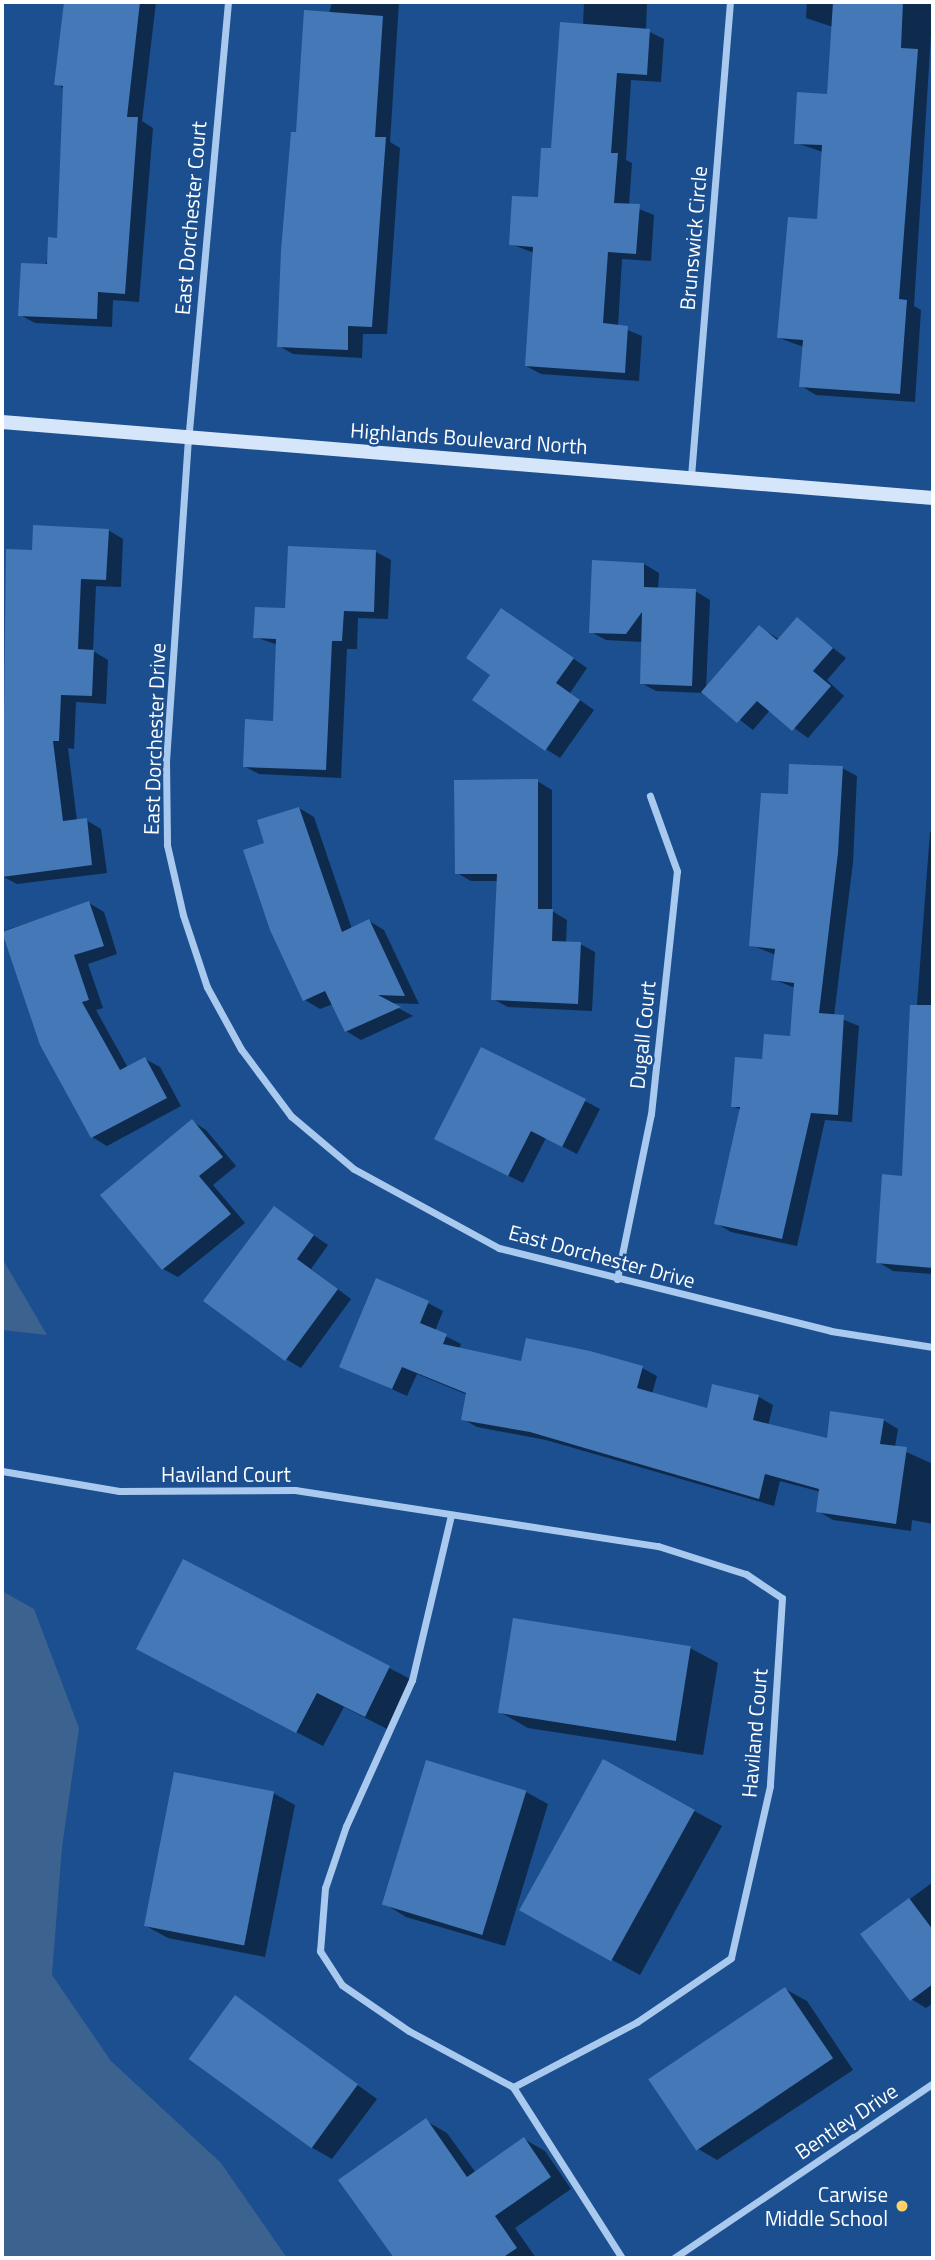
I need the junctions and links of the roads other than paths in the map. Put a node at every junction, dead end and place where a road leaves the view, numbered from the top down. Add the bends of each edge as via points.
1 (228, 2) edge
2 (730, 2) edge
3 (2, 422) edge
4 (188, 438) junction
5 (691, 476) junction
6 (933, 498) edge
7 (650, 796) dead end
8 (617, 1279) junction
9 (933, 1347) edge
10 (2, 1471) edge
11 (451, 1515) junction
12 (933, 2084) edge
13 (513, 2087) junction
14 (622, 2258) edge
15 (674, 2258) edge

1 - 4 street, East Dorchester Court
2 - 5 street, Brunswick Circle
3 - 4 street, Highlands Boulevard North
4 - 5 street, Highlands Boulevard North
4 - 8 street, East Dorchester Drive via 166,760 167,845 183,915 207,987 241,1049 292,1116 354,1169 499,1248
5 - 6 street, Highlands Boulevard North
7 - 8 street, Dugall Court via 677,871 651,1114
8 - 9 street, East Dorchester Drive via 831,1331
10 - 11 street, Haviland Court via 119,1491 295,1490
11 - 13 street via 412,1680 346,1826 325,1888 320,1951 342,1985 409,2031
11 - 13 street, Haviland Court via 657,1546 746,1574 782,1598 770,1786 731,1958 637,2022
12 - 15 street, Bentley Drive
13 - 14 street

